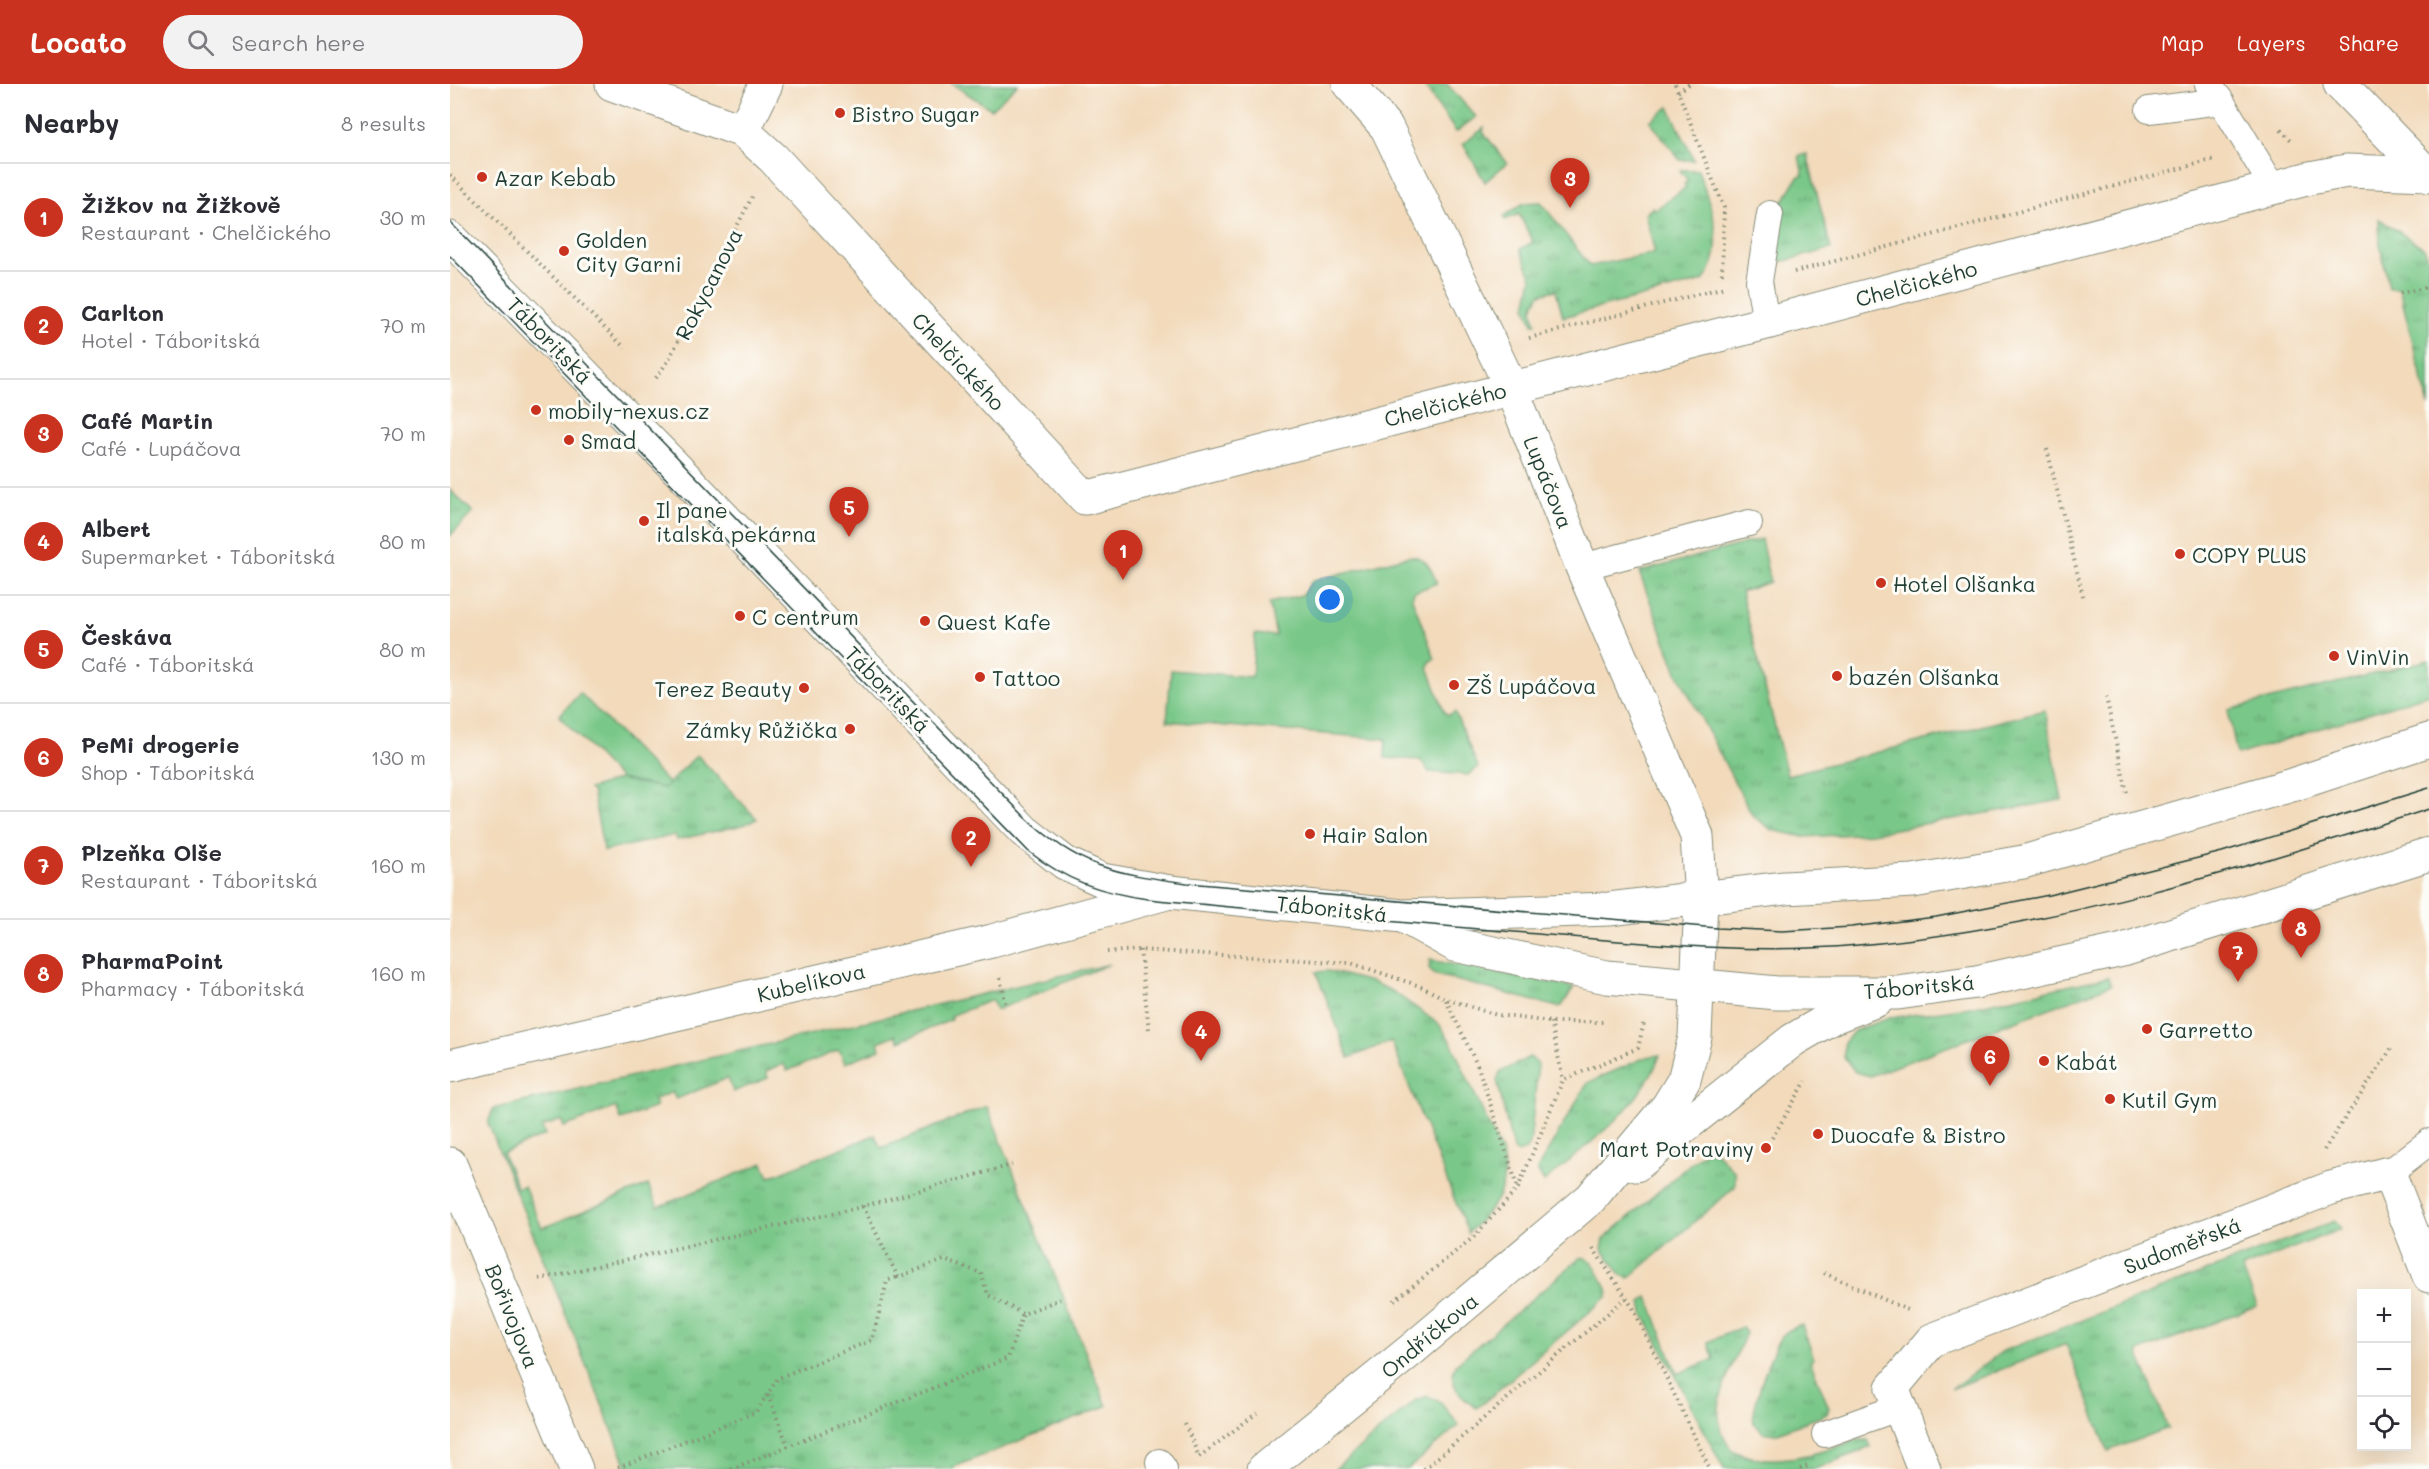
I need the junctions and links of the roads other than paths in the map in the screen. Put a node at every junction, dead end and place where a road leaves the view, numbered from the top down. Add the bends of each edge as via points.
1 (612, 84) edge
2 (766, 84) edge
3 (1349, 84) edge
4 (2340, 84) edge
5 (2215, 92) edge
6 (2149, 110) dead end
7 (743, 131) junction
8 (2429, 175) edge
9 (2273, 188) junction
10 (1770, 214) dead end
11 (450, 238) edge
12 (1766, 323) junction
13 (1511, 387) junction
14 (1749, 523) dead end
15 (1582, 567) junction
16 (2429, 740) edge
17 (2429, 854) edge
18 (1170, 892) junction
19 (1701, 900) junction
20 (1403, 916) junction
21 (1698, 985) junction
22 (1898, 993) junction
23 (450, 1066) edge
24 (2429, 1142) edge
25 (450, 1164) edge
26 (2389, 1173) junction
27 (1592, 1198) junction
28 (2429, 1276) edge
29 (1896, 1397) junction
30 (1825, 1434) dead end
31 (576, 1469) edge
32 (1264, 1469) edge
33 (1924, 1469) edge

1 - 7 street, Chelčického
2 - 7 street
3 - 13 street, Lupáčova via 1387,128
4 - 8 street
5 - 6 lane
5 - 9 lane
7 - 13 street, Chelčického via 773,158 1085,498
8 - 9 street, Chelčického via 2347,171
9 - 12 street, Chelčického
10 - 12 lane via 1759,281
11 - 18 street, Táboritská via 1024,831 1065,863 1102,880
12 - 13 street, Chelčického
13 - 15 street, Lupáčova
14 - 15 lane
15 - 19 street, Lupáčova via 1697,836
16 - 19 street, Táboritská via 2292,785 2023,862 1912,881 1785,888
17 - 22 street, Táboritská via 2123,950 1976,982
18 - 20 street, Táboritská
18 - 23 street, Kubelíkova via 992,941
19 - 20 street, Táboritská via 1609,909
19 - 21 street, Lupáčova
20 - 21 street, Táboritská via 1455,945 1595,975
21 - 22 street, Táboritská via 1777,993
21 - 27 street, Ondříčkova via 1695,1037 1684,1080 1668,1106
22 - 27 street, Ondříčkova via 1831,1018 1793,1040
24 - 26 lane
25 - 31 street, Bořivojova
26 - 28 street
26 - 29 street, Sudoměřská via 2331,1188 1932,1340
27 - 32 street, Ondříčkova
29 - 30 lane
29 - 33 street

